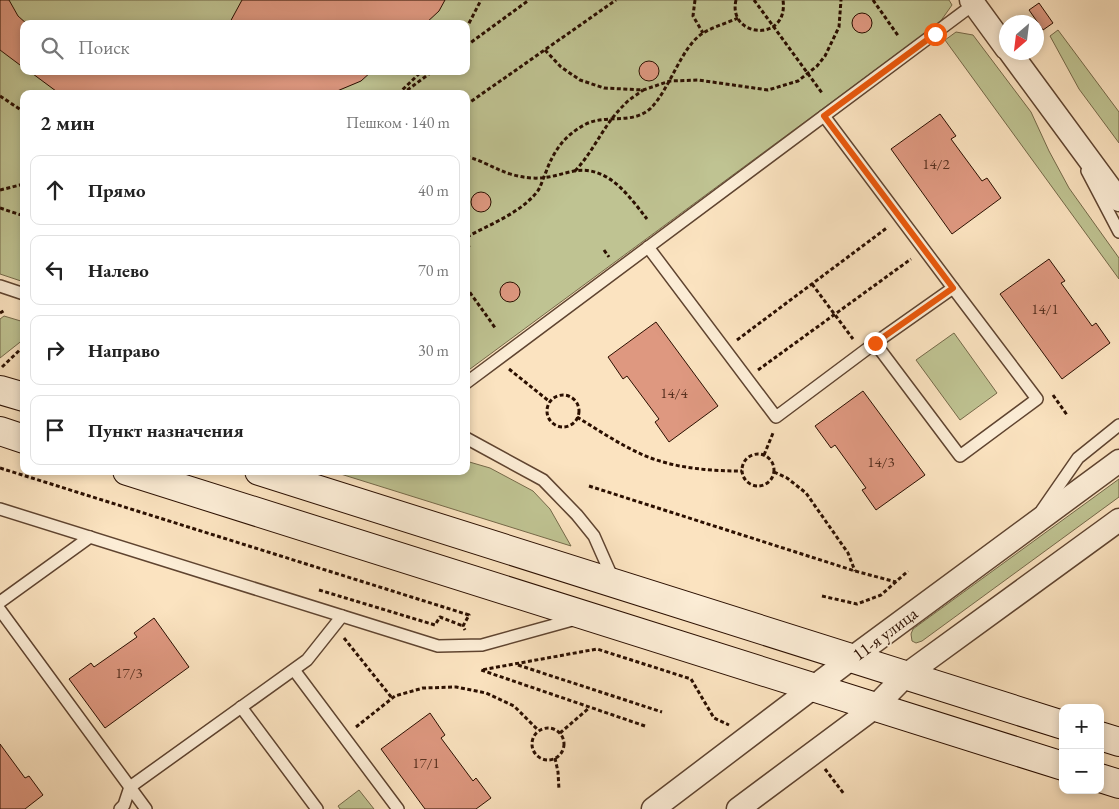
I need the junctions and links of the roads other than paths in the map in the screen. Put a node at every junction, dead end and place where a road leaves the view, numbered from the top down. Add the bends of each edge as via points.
1 (972, 2) edge
2 (999, 39) edge
3 (1016, 60) edge
4 (824, 116) junction
5 (1060, 121) junction
6 (1119, 200) edge
7 (1119, 232) edge
8 (648, 247) junction
9 (0, 286) edge
10 (953, 288) junction
11 (20, 293) edge
12 (875, 343) junction
13 (470, 380) edge
14 (0, 390) edge
15 (20, 396) edge
16 (1119, 425) edge
17 (0, 431) edge
18 (20, 438) edge
19 (470, 440) edge
20 (1119, 461) edge
21 (140, 475) edge
22 (272, 475) edge
23 (0, 509) edge
24 (1119, 520) edge
25 (1032, 525) junction
26 (90, 537) junction
27 (614, 583) junction
28 (0, 602) edge
29 (0, 610) edge
30 (342, 616) junction
31 (587, 616) junction
32 (852, 658) junction
33 (294, 670) junction
34 (906, 676) junction
35 (814, 688) junction
36 (241, 707) junction
37 (875, 707) junction
38 (1059, 724) edge
39 (1104, 737) edge
40 (1119, 742) edge
41 (1059, 765) edge
42 (1104, 779) edge
43 (1119, 784) edge
44 (130, 786) junction
45 (120, 809) edge
46 (146, 809) edge
47 (317, 809) edge
48 (398, 809) edge
49 (653, 809) edge
50 (738, 809) edge

1 - 2 street
1 - 4 lane
3 - 5 street
4 - 8 lane
4 - 10 lane
5 - 6 street
5 - 7 lane
8 - 12 lane via 776,417
8 - 13 lane
9 - 11 lane
10 - 12 lane
10 - 12 lane via 1037,399 960,456
14 - 15 main road
16 - 25 lane via 1078,458
17 - 18 main road
19 - 27 lane via 543,480 594,536
20 - 25 street, 11-я улица
21 - 31 main road
22 - 27 main road
23 - 26 lane
24 - 34 street
25 - 32 street, 11-я улица
26 - 28 lane
26 - 30 lane
27 - 32 main road
29 - 44 lane
30 - 31 lane via 438,646 471,646
30 - 33 lane via 307,660
31 - 35 main road
32 - 34 main road
32 - 35 street, 11-я улица
33 - 36 lane
33 - 48 lane
34 - 37 street
34 - 38 main road
35 - 37 main road
35 - 49 street, 11-я улица
36 - 44 lane
36 - 47 lane
37 - 41 main road
37 - 50 street
39 - 40 main road
42 - 43 main road
44 - 45 lane
44 - 46 lane

